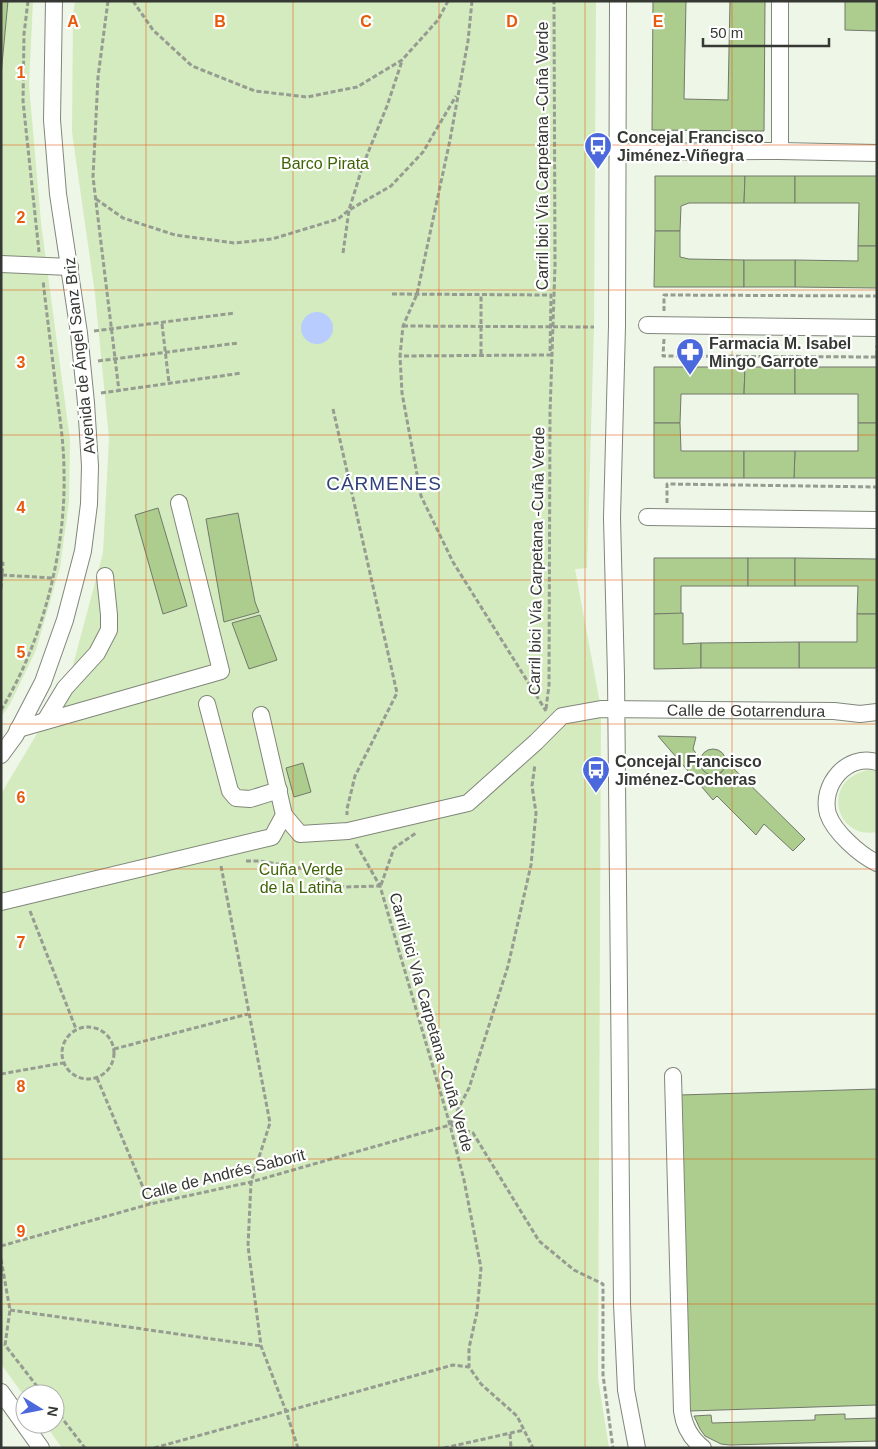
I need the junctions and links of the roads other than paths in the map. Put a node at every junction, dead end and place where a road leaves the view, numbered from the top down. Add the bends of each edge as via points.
1 (54, 1) edge
2 (618, 1) edge
3 (780, 1) edge
4 (617, 152) junction
5 (780, 152) junction
6 (877, 153) edge
7 (1, 264) edge
8 (70, 267) junction
9 (647, 325) dead end
10 (877, 328) edge
11 (179, 503) dead end
12 (647, 517) dead end
13 (877, 520) edge
14 (105, 576) dead end
15 (207, 704) dead end
16 (616, 710) junction
17 (877, 712) edge
18 (261, 715) dead end
19 (45, 721) junction
20 (18, 729) junction
21 (1, 755) edge
22 (877, 762) edge
23 (279, 790) junction
24 (284, 815) junction
25 (877, 863) edge
26 (1, 902) edge
27 (673, 1076) dead end
28 (1, 1392) edge
29 (41, 1448) edge
30 (637, 1448) edge
31 (703, 1448) edge

1 - 8 street, Avenida de Ángel Sanz Briz via 52,120 58,194
2 - 4 street
3 - 5 street
4 - 5 street
4 - 16 street via 612,518
5 - 6 street
7 - 8 street
8 - 20 street, Avenida de Ángel Sanz Briz via 86,396 89,504 83,551 65,620 43,682
9 - 10 street
11 - 19 street via 221,671
12 - 13 street
14 - 19 street via 109,630 97,653 65,688
15 - 23 street via 230,792 236,798 250,799
16 - 17 street, Calle de Gotarrendura
16 - 24 street, Calle de Gotarrendura via 601,709 562,716 468,803 348,831 300,834
16 - 30 street via 622,1304 626,1390
18 - 23 street
19 - 20 street
20 - 21 street, Avenida de Ángel Sanz Briz
22 - 25 street via 859,761 846,766 828,788 826,802 834,826 861,854
23 - 24 street
24 - 26 street via 272,837
27 - 31 street via 682,1411 686,1429
28 - 29 street

